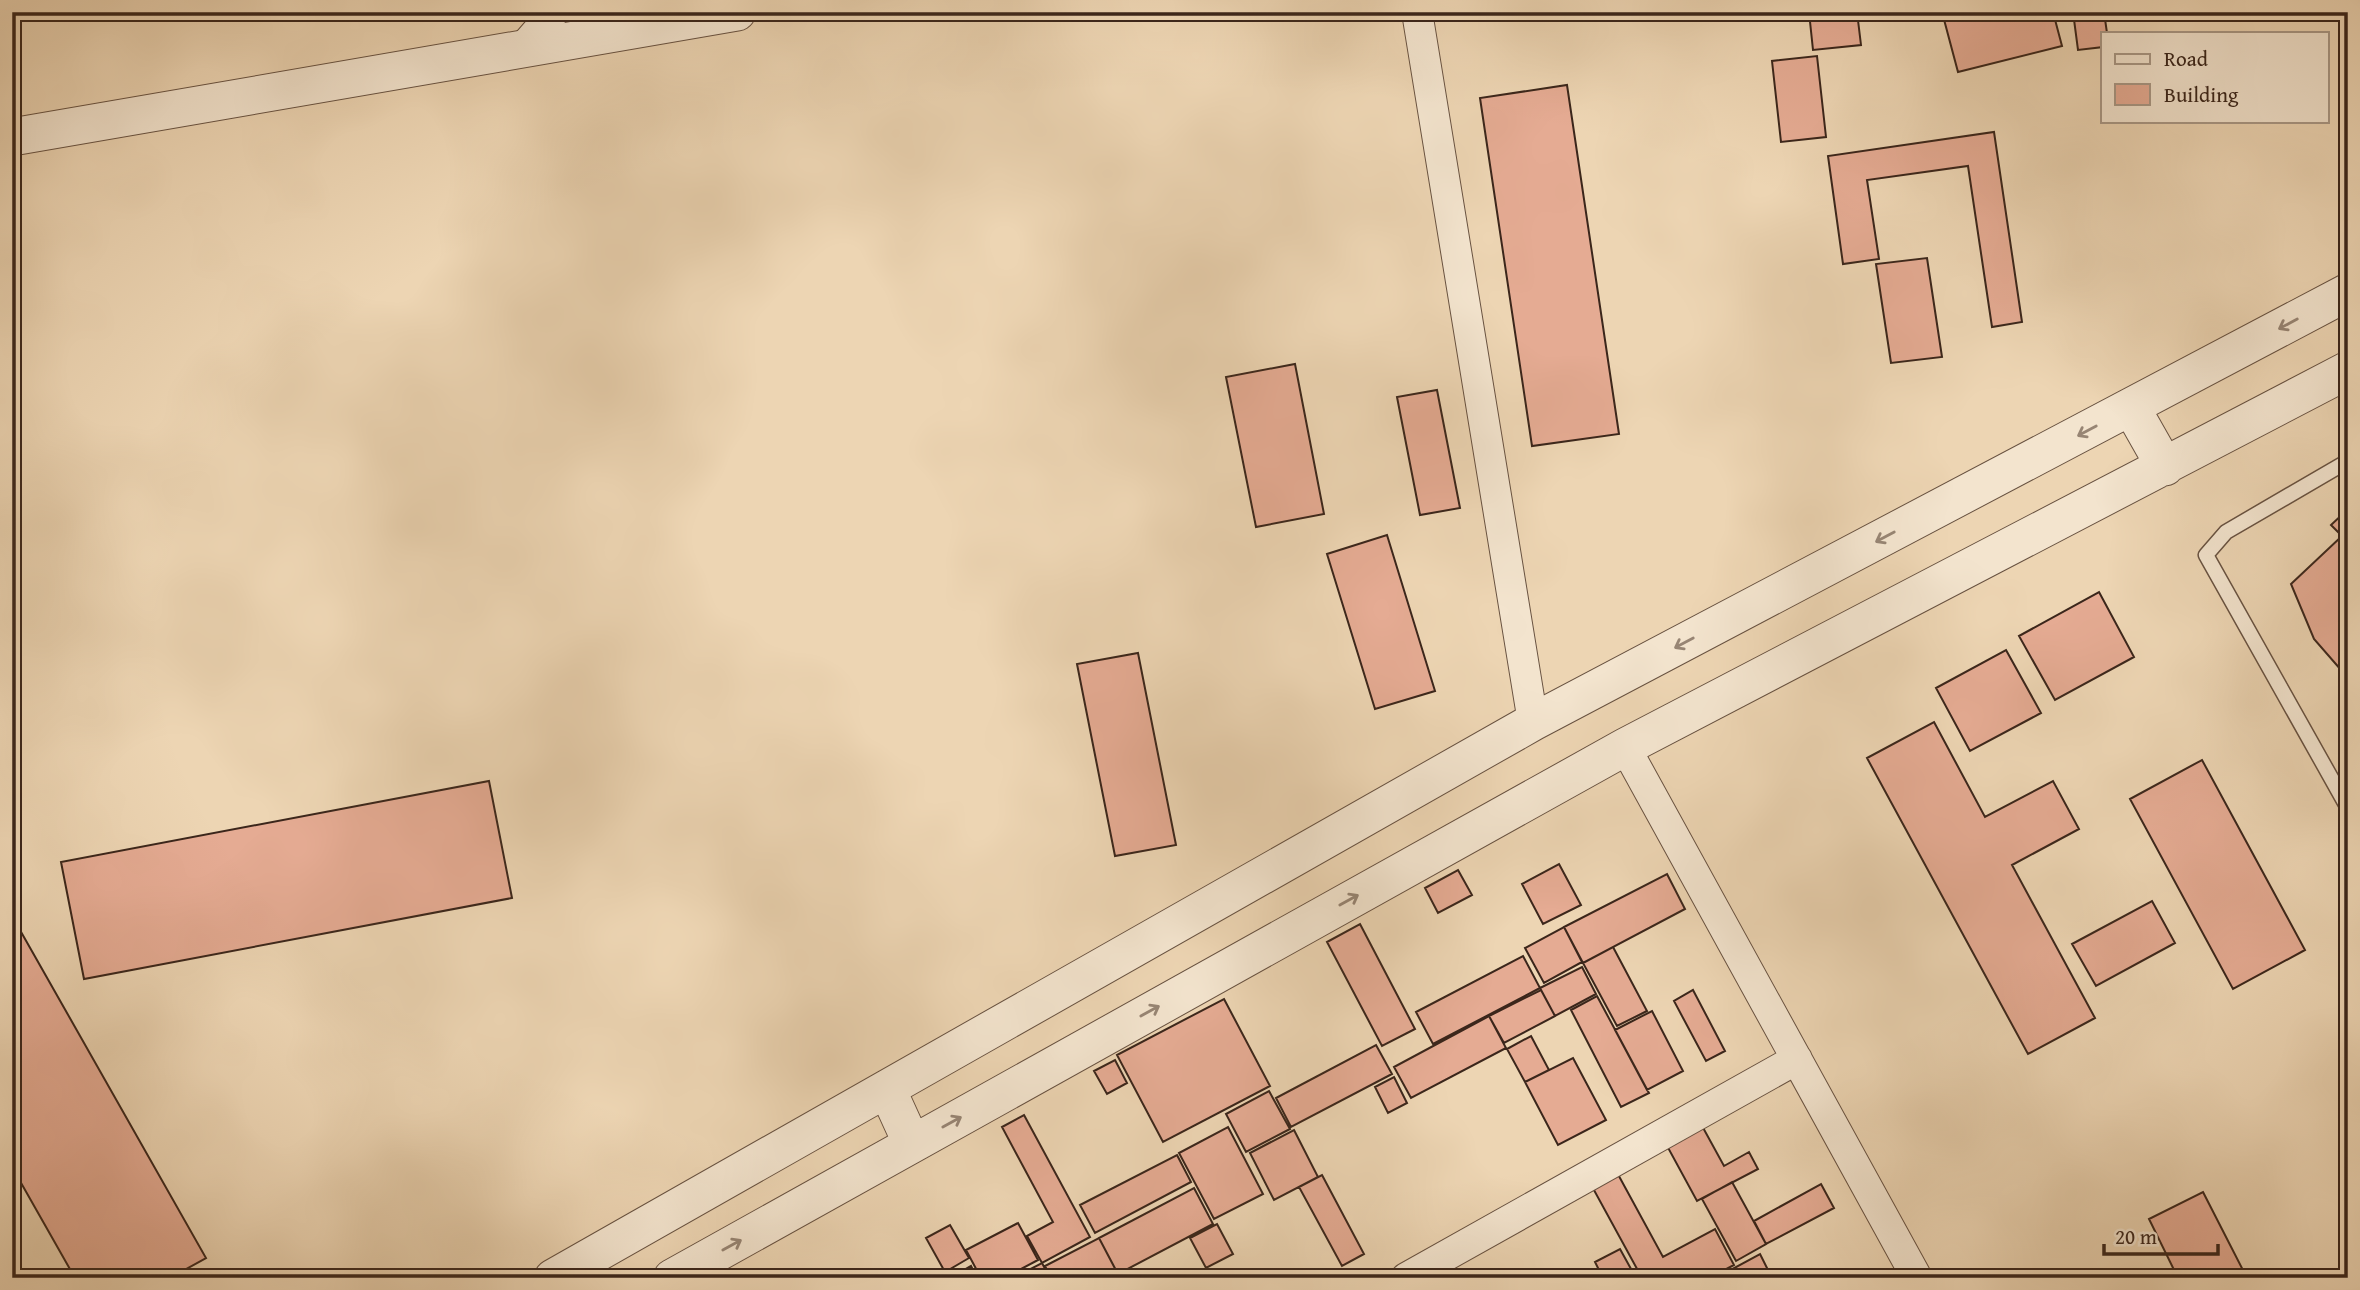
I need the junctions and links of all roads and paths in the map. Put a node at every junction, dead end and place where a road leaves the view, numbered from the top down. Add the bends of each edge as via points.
1 (554, 12) edge
2 (737, 12) edge
3 (1417, 12) edge
4 (522, 49) junction
5 (12, 137) edge
6 (2348, 292) edge
7 (2348, 370) edge
8 (2131, 407) junction
9 (2348, 461) edge
10 (2165, 467) junction
11 (1533, 722) junction
12 (1625, 747) junction
13 (2348, 808) edge
14 (1797, 1059) junction
15 (887, 1089) junction
16 (912, 1144) junction
17 (553, 1278) edge
18 (672, 1278) edge
19 (1406, 1278) edge
20 (1917, 1278) edge

1 - 4 street
2 - 4 street
3 - 11 street
4 - 5 street
6 -> 8 street
7 - 10 street
8 - 10 street
8 -> 11 street
9 - 13 lane via 2226,532 2206,555
10 - 12 street
11 - 15 street
12 - 14 street
16 -> 12 street
14 - 19 street
14 - 20 street
15 - 16 street
15 - 17 street
18 -> 16 street

